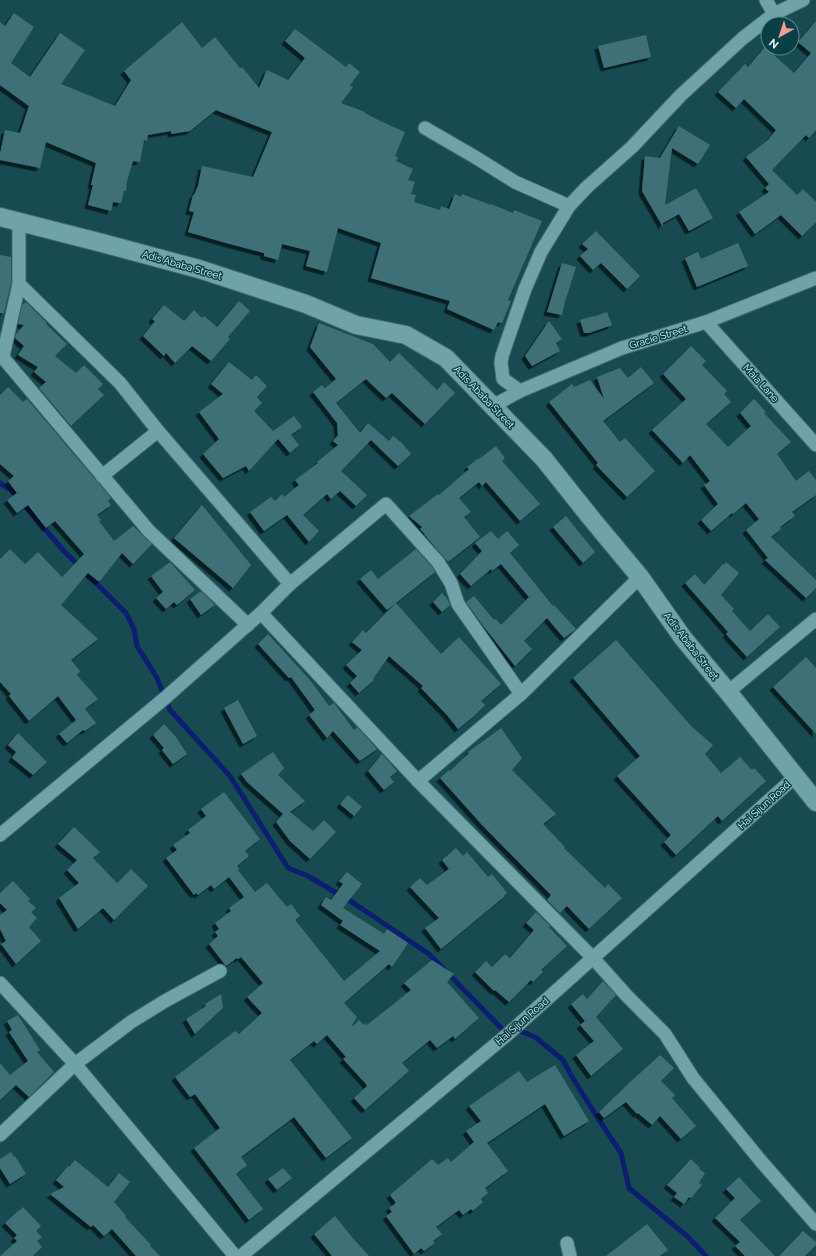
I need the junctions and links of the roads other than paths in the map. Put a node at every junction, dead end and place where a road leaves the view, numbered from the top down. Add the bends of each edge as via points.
1 (766, 0) edge
2 (803, 0) edge
3 (774, 14) junction
4 (425, 128) dead end
5 (569, 206) junction
6 (0, 217) edge
7 (19, 222) junction
8 (816, 278) edge
9 (19, 284) junction
10 (706, 322) junction
11 (520, 391) junction
12 (493, 406) junction
13 (158, 431) junction
14 (816, 445) edge
15 (102, 476) junction
16 (640, 577) junction
17 (290, 584) junction
18 (261, 613) junction
19 (816, 618) edge
20 (248, 625) junction
21 (728, 692) junction
22 (521, 694) junction
23 (795, 777) junction
24 (418, 781) junction
25 (816, 802) edge
26 (0, 835) edge
27 (593, 958) junction
28 (220, 971) dead end
29 (0, 983) edge
30 (75, 1064) junction
31 (0, 1135) edge
32 (816, 1224) edge
33 (567, 1242) dead end
34 (235, 1256) edge
35 (241, 1256) edge
36 (570, 1256) edge

1 - 3 street
2 - 3 street
3 - 5 street via 681,95 632,147
4 - 5 street via 515,182
5 - 11 street via 541,252 502,356 503,379
6 - 7 street, Adis Ababa Street
7 - 9 street
7 - 12 street, Adis Ababa Street via 199,269 306,304 356,324 406,335 446,358
8 - 10 street, Gracie Street
9 - 13 street via 120,383
9 - 15 street via 5,360
10 - 11 street, Gracie Street via 622,348
10 - 14 street, Maia Lane
11 - 12 street, Gracie Street
12 - 16 street, Adis Ababa Street via 544,460
13 - 15 street
13 - 17 street
15 - 20 street via 149,531
16 - 21 street, Adis Ababa Street via 683,638
16 - 22 street
17 - 18 street
17 - 22 street via 386,504 438,562 451,583 458,604
18 - 20 street
18 - 24 street
19 - 21 street
20 - 26 street via 165,698
21 - 23 street, Adis Ababa Street
22 - 24 street
23 - 25 street, Adis Ababa Street
23 - 27 street, Hai Sijun Road
24 - 27 street
27 - 32 street via 665,1034 692,1078
27 - 35 street, Hai Sijun Road via 508,1034
28 - 30 street via 131,1022
29 - 30 street
30 - 31 street
30 - 34 street
33 - 36 street

